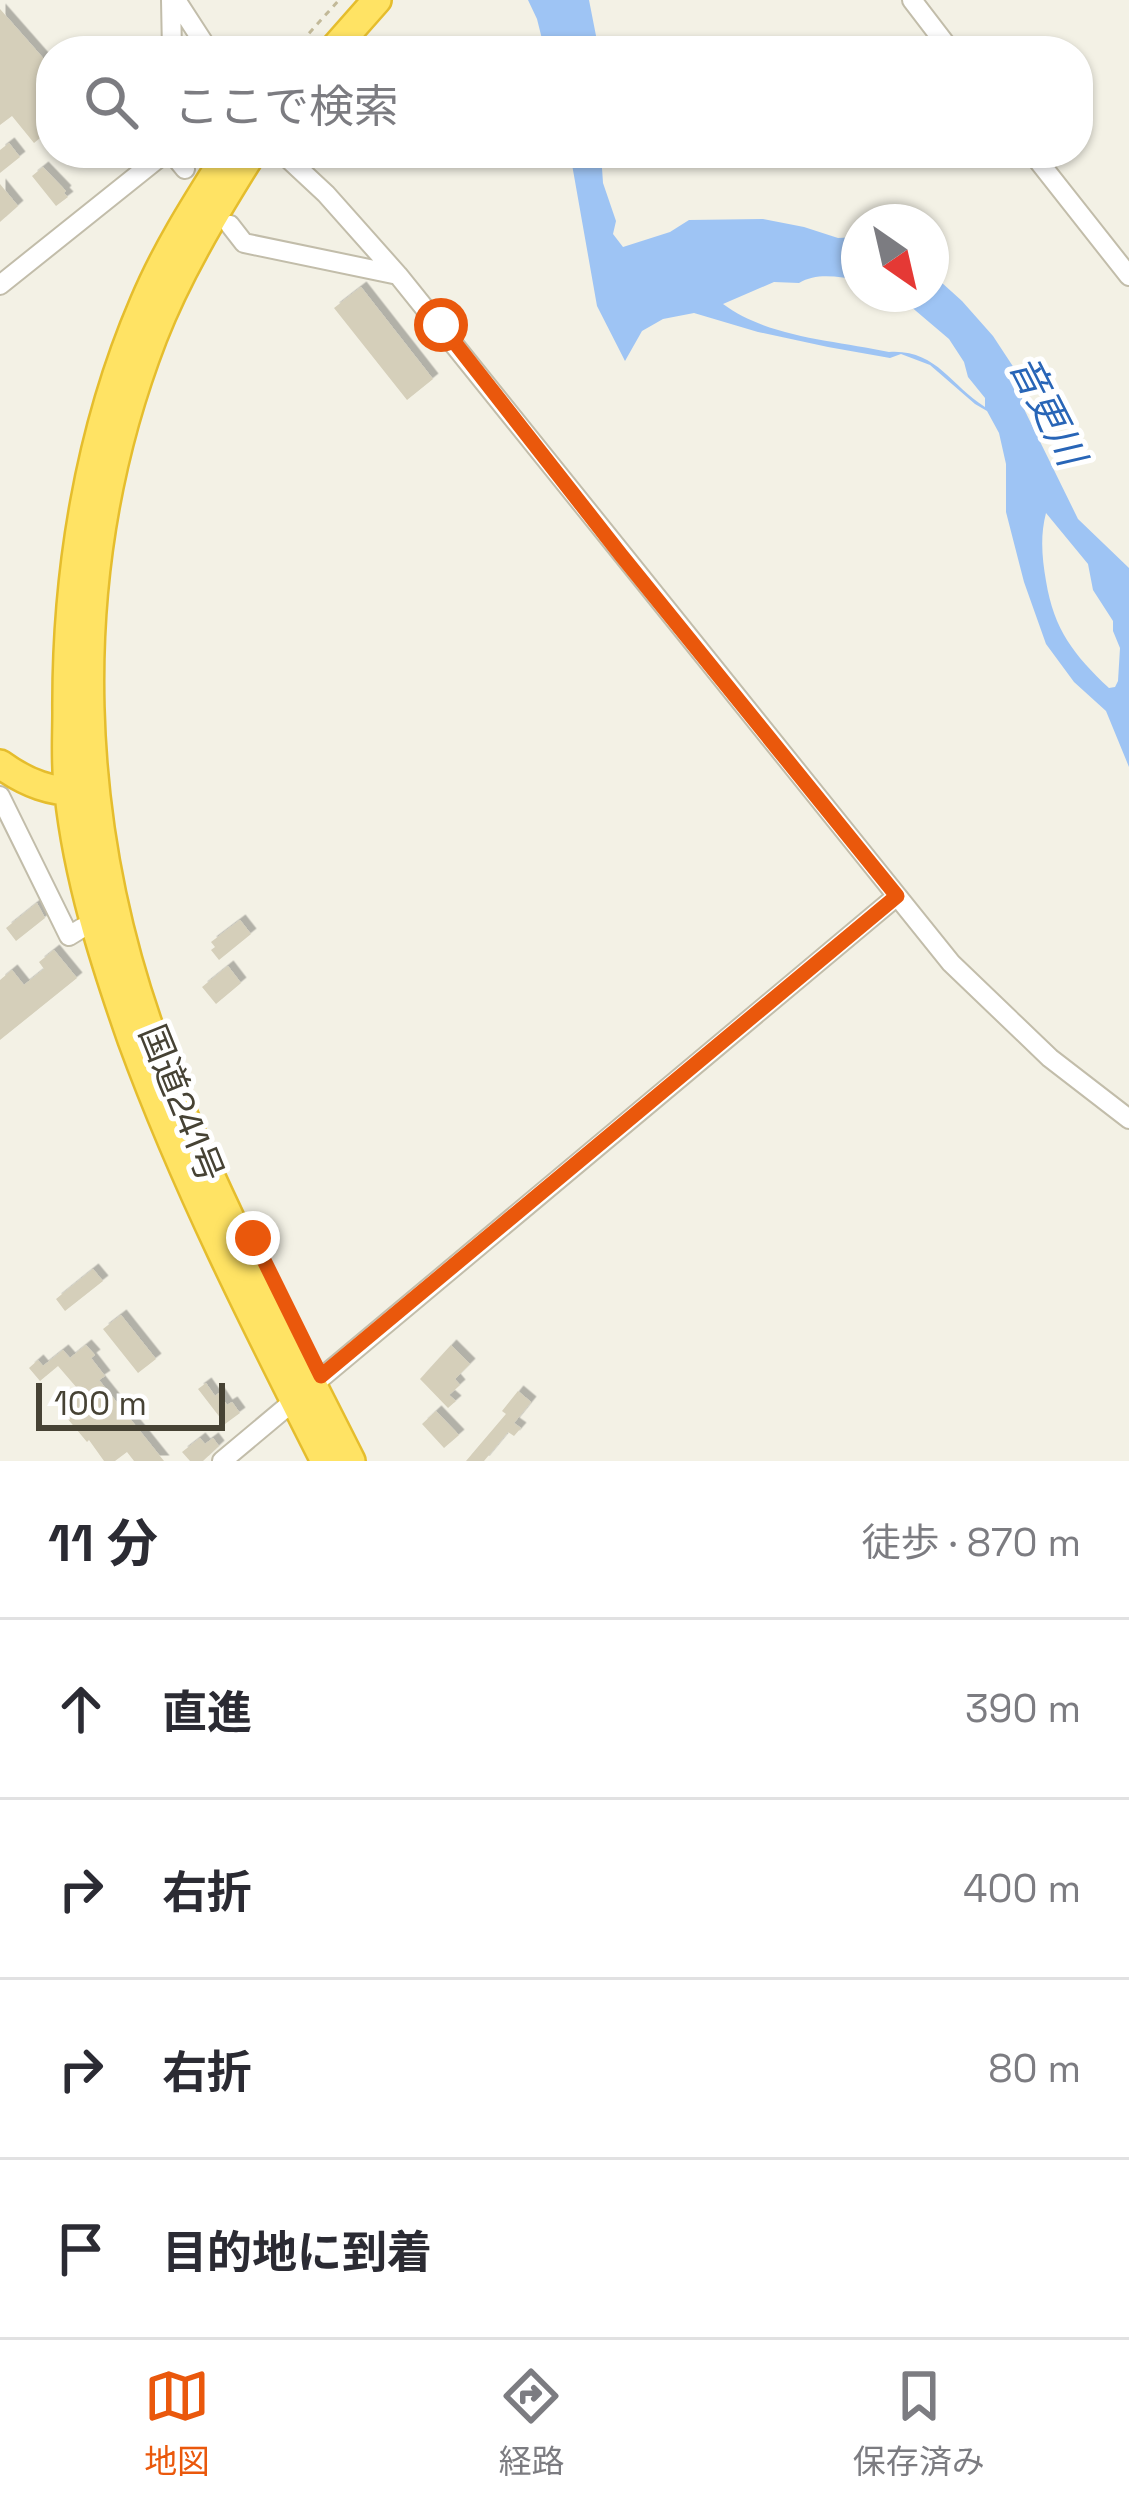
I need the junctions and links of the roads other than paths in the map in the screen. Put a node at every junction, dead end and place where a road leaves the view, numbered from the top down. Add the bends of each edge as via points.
1 (173, 0) edge
2 (352, 0) edge
3 (377, 0) edge
4 (912, 0) edge
5 (172, 36) edge
6 (198, 36) edge
7 (321, 36) edge
8 (345, 36) edge
9 (940, 36) edge
10 (160, 168) edge
11 (220, 168) edge
12 (243, 168) edge
13 (298, 168) edge
14 (1044, 168) edge
15 (230, 225) dead end
16 (398, 274) junction
17 (1129, 276) edge
18 (0, 285) edge
19 (0, 764) edge
20 (81, 792) junction
21 (0, 796) edge
22 (897, 896) junction
23 (82, 928) dead end
24 (1129, 1119) edge
25 (303, 1392) junction
26 (222, 1461) edge
27 (326, 1461) edge
28 (351, 1461) edge

1 - 5 street
1 - 6 street
2 - 7 highway
3 - 8 highway
4 - 9 street
10 - 18 street
11 - 20 highway, 国道241号 via 142,305 100,437 73,575 67,670
12 - 20 highway, 国道241号 via 187,263 129,410 93,582
13 - 16 street
14 - 17 street
15 - 16 street via 244,243
16 - 22 street
19 - 20 highway via 44,788
20 - 25 highway, 国道241号 via 92,913 145,1075 200,1209
21 - 23 street via 69,936
22 - 24 street via 996,1010
22 - 25 street
25 - 26 street
25 - 27 highway, 国道241号
25 - 28 highway, 国道241号

